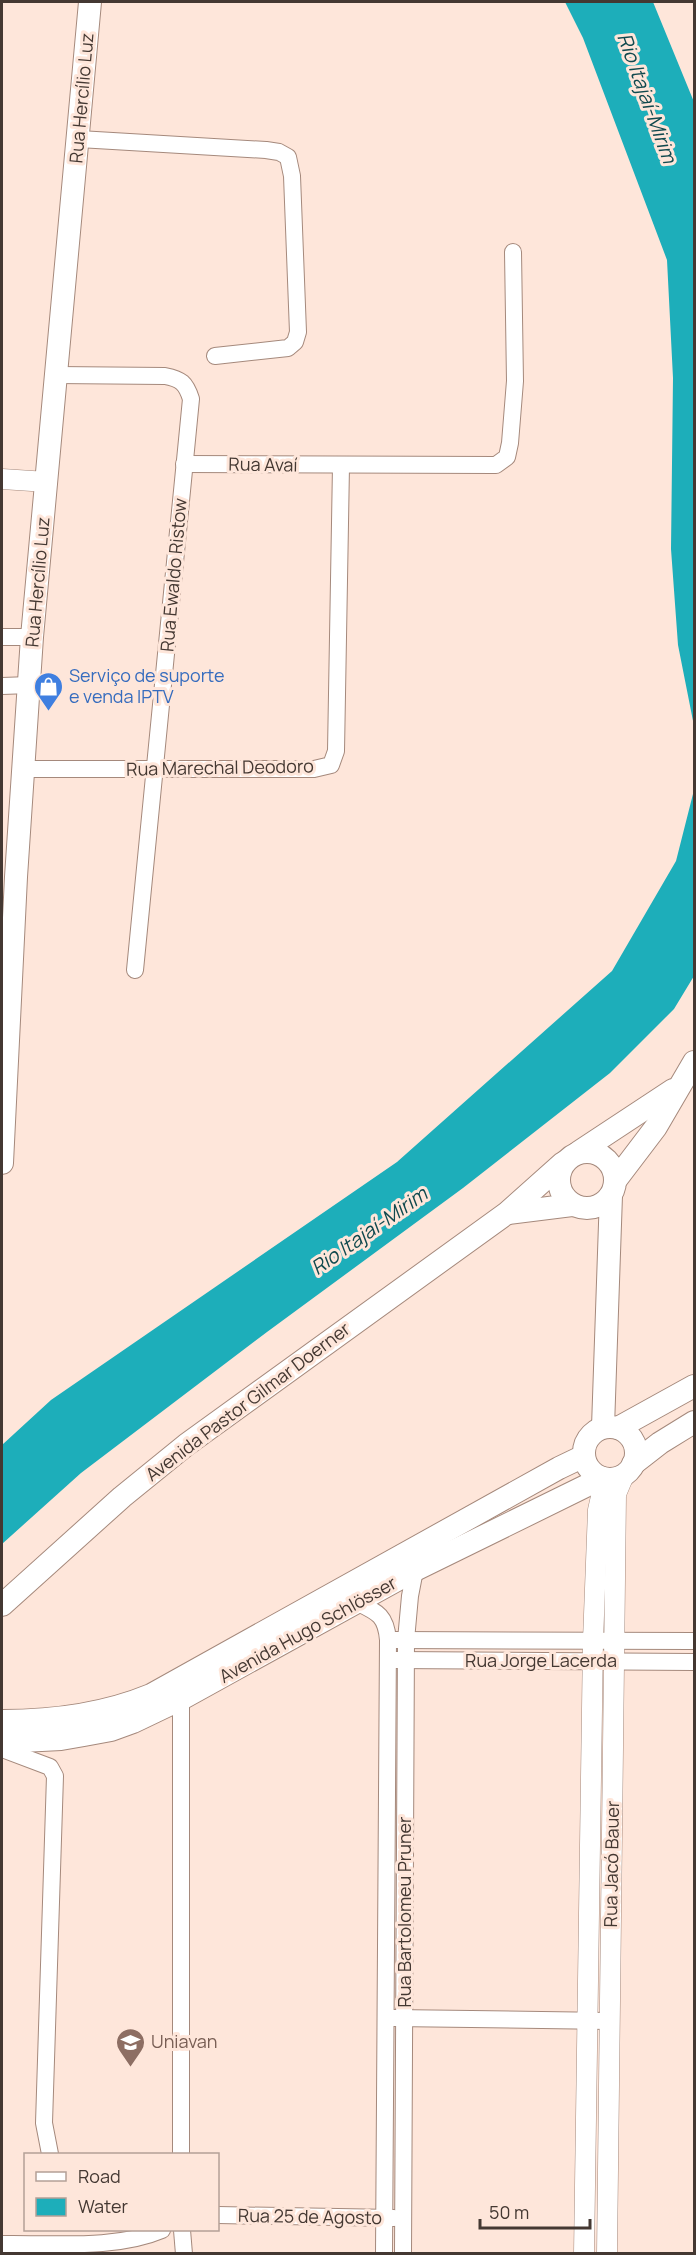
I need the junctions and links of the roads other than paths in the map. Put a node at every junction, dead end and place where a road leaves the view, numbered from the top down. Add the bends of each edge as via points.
1 (90, 2) edge
2 (79, 139) junction
3 (513, 252) dead end
4 (215, 356) dead end
5 (56, 375) junction
6 (184, 464) junction
7 (341, 466) junction
8 (2, 479) edge
9 (46, 483) junction
10 (2, 637) edge
11 (32, 637) junction
12 (30, 685) junction
13 (2, 686) edge
14 (24, 769) junction
15 (156, 770) junction
16 (135, 970) dead end
17 (694, 1062) edge
18 (679, 1086) junction
19 (571, 1158) junction
20 (2, 1163) edge
21 (613, 1188) junction
22 (577, 1206) junction
23 (507, 1213) junction
24 (609, 1261) junction
25 (694, 1386) edge
26 (694, 1422) edge
27 (610, 1428) junction
28 (584, 1456) junction
29 (616, 1474) junction
30 (415, 1570) junction
31 (356, 1602) junction
32 (2, 1605) edge
33 (388, 1640) junction
34 (406, 1640) junction
35 (593, 1641) junction
36 (615, 1641) junction
37 (694, 1641) edge
38 (388, 1660) junction
39 (406, 1660) junction
40 (593, 1661) junction
41 (615, 1661) junction
42 (694, 1662) edge
43 (181, 1699) junction
44 (2, 1721) edge
45 (2, 1742) edge
46 (2, 1749) edge
47 (387, 1808) junction
48 (405, 1808) junction
49 (590, 1851) junction
50 (612, 1851) junction
51 (386, 2018) junction
52 (404, 2019) junction
53 (587, 2021) junction
54 (610, 2021) junction
55 (50, 2153) edge
56 (181, 2153) edge
57 (219, 2215) edge
58 (384, 2218) junction
59 (403, 2218) junction
60 (158, 2231) edge
61 (182, 2231) edge
62 (94, 2242) edge
63 (2, 2244) edge
64 (184, 2253) edge
65 (384, 2253) edge
66 (403, 2253) edge
67 (584, 2253) edge
68 (607, 2253) edge

1 - 2 main road, Rua Hercílio Luz
2 - 4 street via 267,150 288,157 298,332 295,342 288,348
2 - 5 main road, Rua Hercílio Luz
3 - 7 street, Rua Avaí via 514,381 507,457 496,465 478,466
5 - 6 street, Rua Ewaldo Ristow via 180,379 191,399
5 - 9 main road, Rua Hercílio Luz
6 - 7 street, Rua Avaí
6 - 15 street, Rua Ewaldo Ristow
7 - 15 street, Rua Marechal Deodoro via 331,765 314,769
8 - 9 street
9 - 11 main road, Rua Hercílio Luz
10 - 11 street
11 - 12 main road, Rua Hercílio Luz
12 - 13 street
12 - 14 main road, Rua Hercílio Luz
14 - 15 street, Rua Marechal Deodoro
14 - 20 main road, Rua Hercílio Luz
15 - 16 street, Rua Ewaldo Ristow
17 - 18 main road
18 - 19 main road, Avenida Pastor Gilmar Doerner
18 - 21 main road
19 - 21 main road via 594,1152 607,1160 614,1173
19 - 22 main road via 558,1181 565,1199
19 - 23 main road, Avenida Pastor Gilmar Doerner
21 - 22 main road via 598,1206
21 - 24 main road
22 - 23 main road, Avenida Pastor Gilmar Doerner
22 - 24 main road via 597,1230
23 - 32 main road, Avenida Pastor Gilmar Doerner via 186,1445
24 - 27 main road
25 - 27 main road
26 - 29 main road, Avenida Hugo Schlösser
27 - 28 main road via 596,1430 586,1441
27 - 29 main road via 624,1431 634,1442 636,1457
28 - 29 main road via 590,1470
28 - 44 main road, Avenida Hugo Schlösser via 151,1695 81,1714
29 - 30 main road, Avenida Hugo Schlösser
29 - 35 street, Rua Jacó Bauer via 598,1510
29 - 36 street, Rua Jacó Bauer
30 - 31 main road, Avenida Hugo Schlösser
30 - 34 street, Rua Bartolomeu Pruner
31 - 33 street, Rua Bartolomeu Pruner via 377,1612 387,1629
31 - 43 main road, Avenida Hugo Schlösser
33 - 34 street, Rua Jorge Lacerda
33 - 38 street, Rua Bartolomeu Pruner
34 - 35 street, Rua Jorge Lacerda
34 - 39 street, Rua Bartolomeu Pruner
35 - 36 street, Rua Jorge Lacerda
35 - 40 street, Rua Jacó Bauer
36 - 37 street, Rua Jorge Lacerda
36 - 41 street, Rua Jacó Bauer
38 - 39 street, Rua Jorge Lacerda
38 - 47 street, Rua Bartolomeu Pruner
39 - 40 street, Rua Jorge Lacerda
39 - 48 street, Rua Bartolomeu Pruner
40 - 41 street, Rua Jorge Lacerda
40 - 49 street, Rua Jacó Bauer
41 - 42 street, Rua Jorge Lacerda
41 - 50 street, Rua Jacó Bauer
43 - 45 main road, Avenida Hugo Schlösser via 111,1730 61,1739
43 - 56 street
46 - 55 street via 50,1767 55,1776 44,2123
47 - 48 street
47 - 51 street, Rua Bartolomeu Pruner
48 - 52 street, Rua Bartolomeu Pruner
49 - 50 street
49 - 53 street, Rua Jacó Bauer
50 - 54 street, Rua Jacó Bauer
51 - 52 street
51 - 58 street, Rua Bartolomeu Pruner
52 - 53 street
52 - 59 street, Rua Bartolomeu Pruner
53 - 54 street
53 - 67 street, Rua Jacó Bauer
54 - 68 street, Rua Jacó Bauer
57 - 58 street, Rua 25 de Agosto
58 - 59 street, Rua 25 de Agosto
58 - 65 street, Rua Bartolomeu Pruner
59 - 66 street, Rua Bartolomeu Pruner
60 - 62 street via 118,2242
61 - 64 street
62 - 63 street

